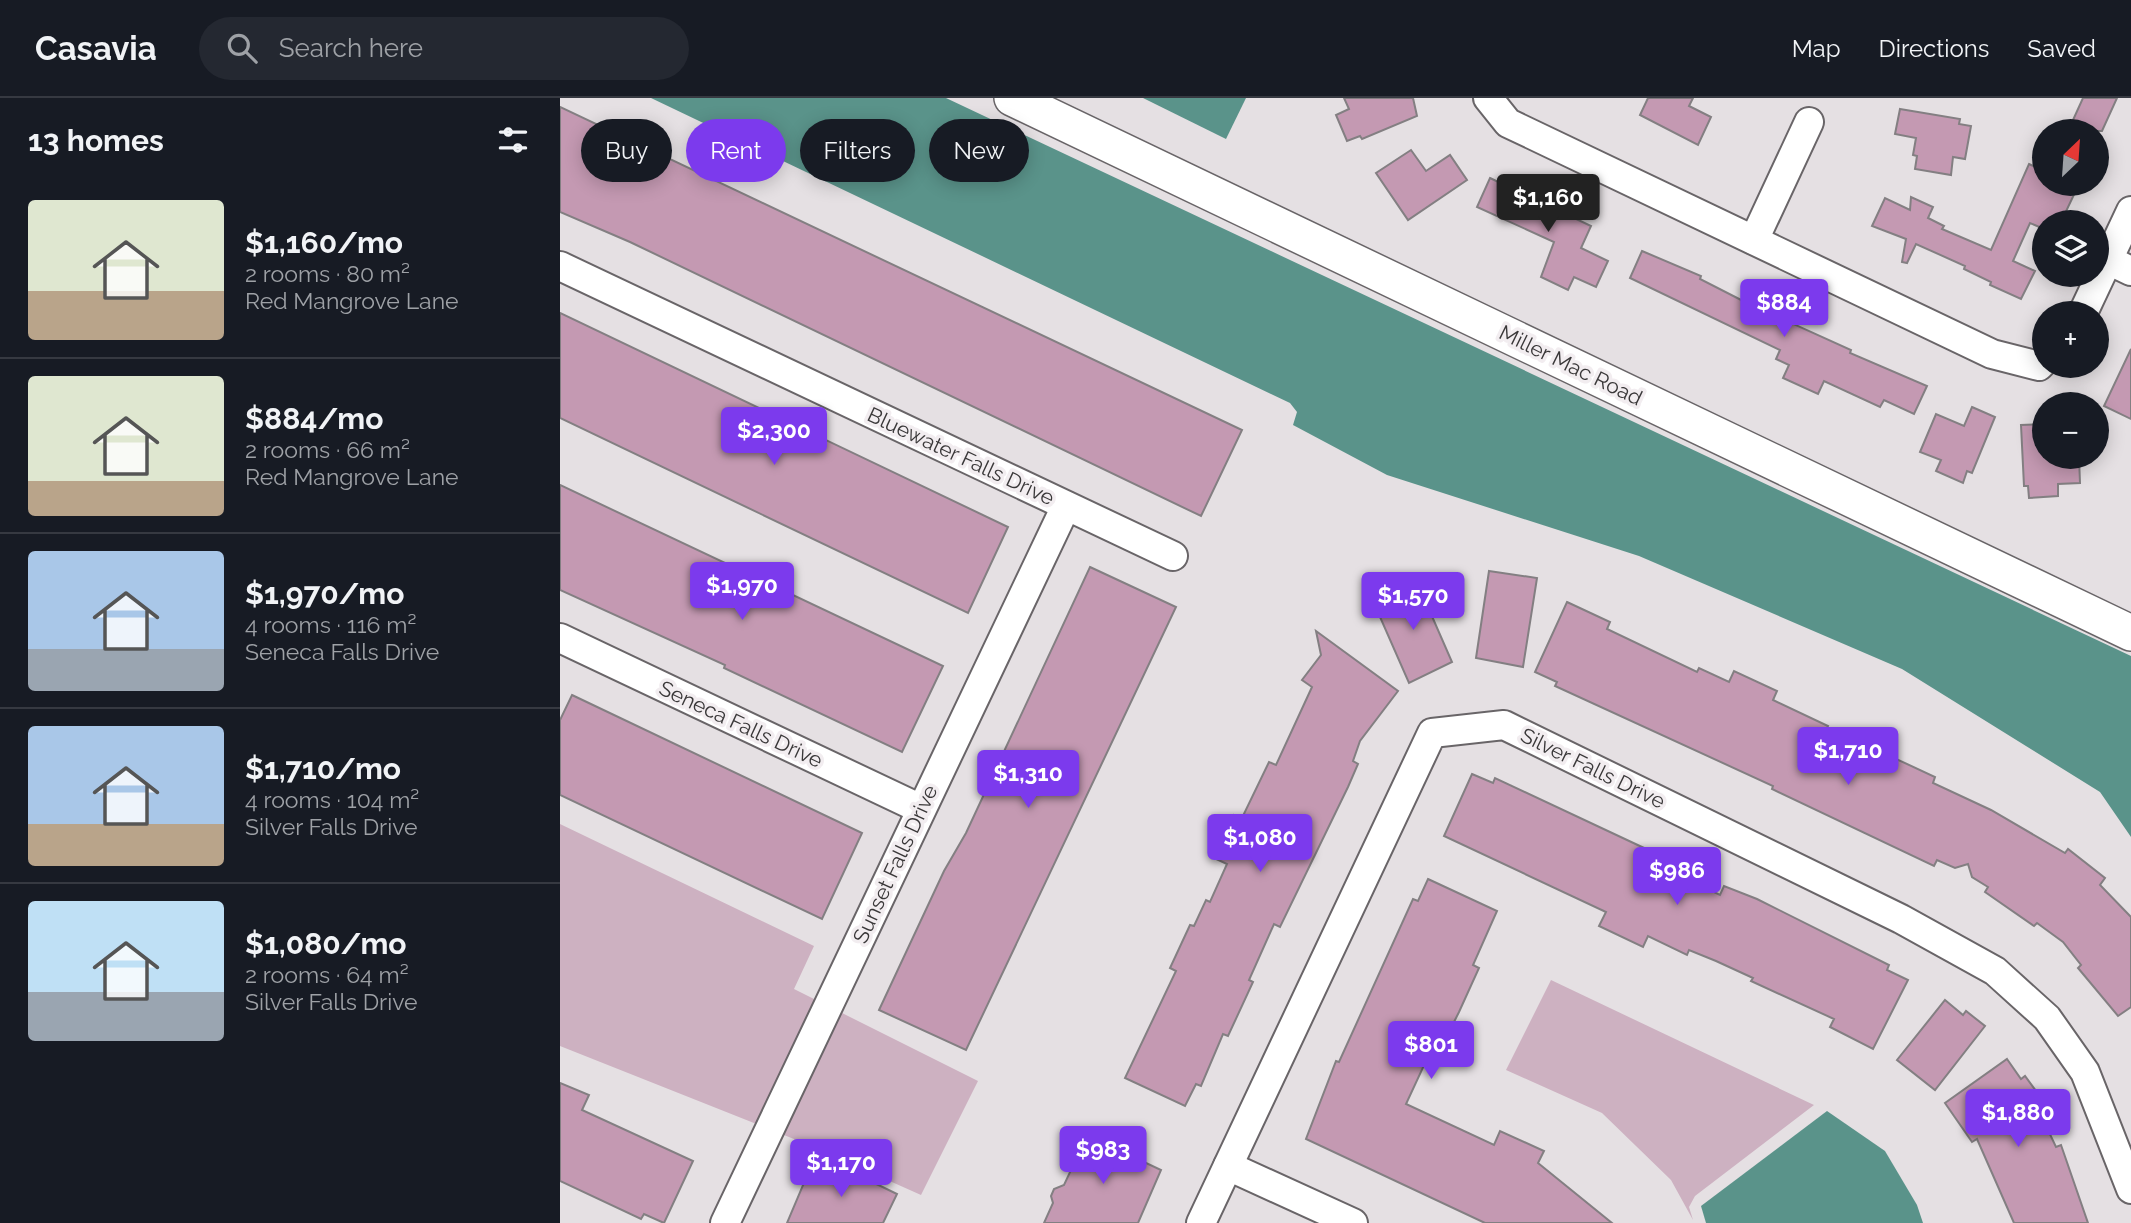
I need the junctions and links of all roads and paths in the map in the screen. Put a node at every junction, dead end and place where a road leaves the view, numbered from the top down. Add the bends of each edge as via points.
1 (1012, 98) edge
2 (1488, 98) edge
3 (1809, 122) dead end
4 (2131, 211) edge
5 (1754, 240) junction
6 (2119, 265) edge
7 (560, 266) edge
8 (2092, 301) edge
9 (2032, 364) edge
10 (1066, 506) junction
11 (1173, 556) dead end
12 (2131, 633) edge
13 (560, 638) edge
14 (921, 809) junction
15 (1228, 1166) junction
16 (2131, 1189) edge
17 (724, 1223) edge
18 (1201, 1223) edge
19 (1353, 1223) edge

1 - 12 street, Miller Mac Road
2 - 5 street via 1508,123
3 - 5 street
4 - 6 street
5 - 9 street via 1992,354
6 - 8 street
7 - 10 street, Bluewater Falls Drive
10 - 11 street, Bluewater Falls Drive
10 - 14 street, Sunset Falls Drive
13 - 14 street, Seneca Falls Drive
14 - 17 street, Sunset Falls Drive
15 - 16 street, Silver Falls Drive via 1432,733 1504,725 1901,919 1995,971 2047,1018 2085,1072
15 - 18 street, Silver Falls Drive
15 - 19 street

